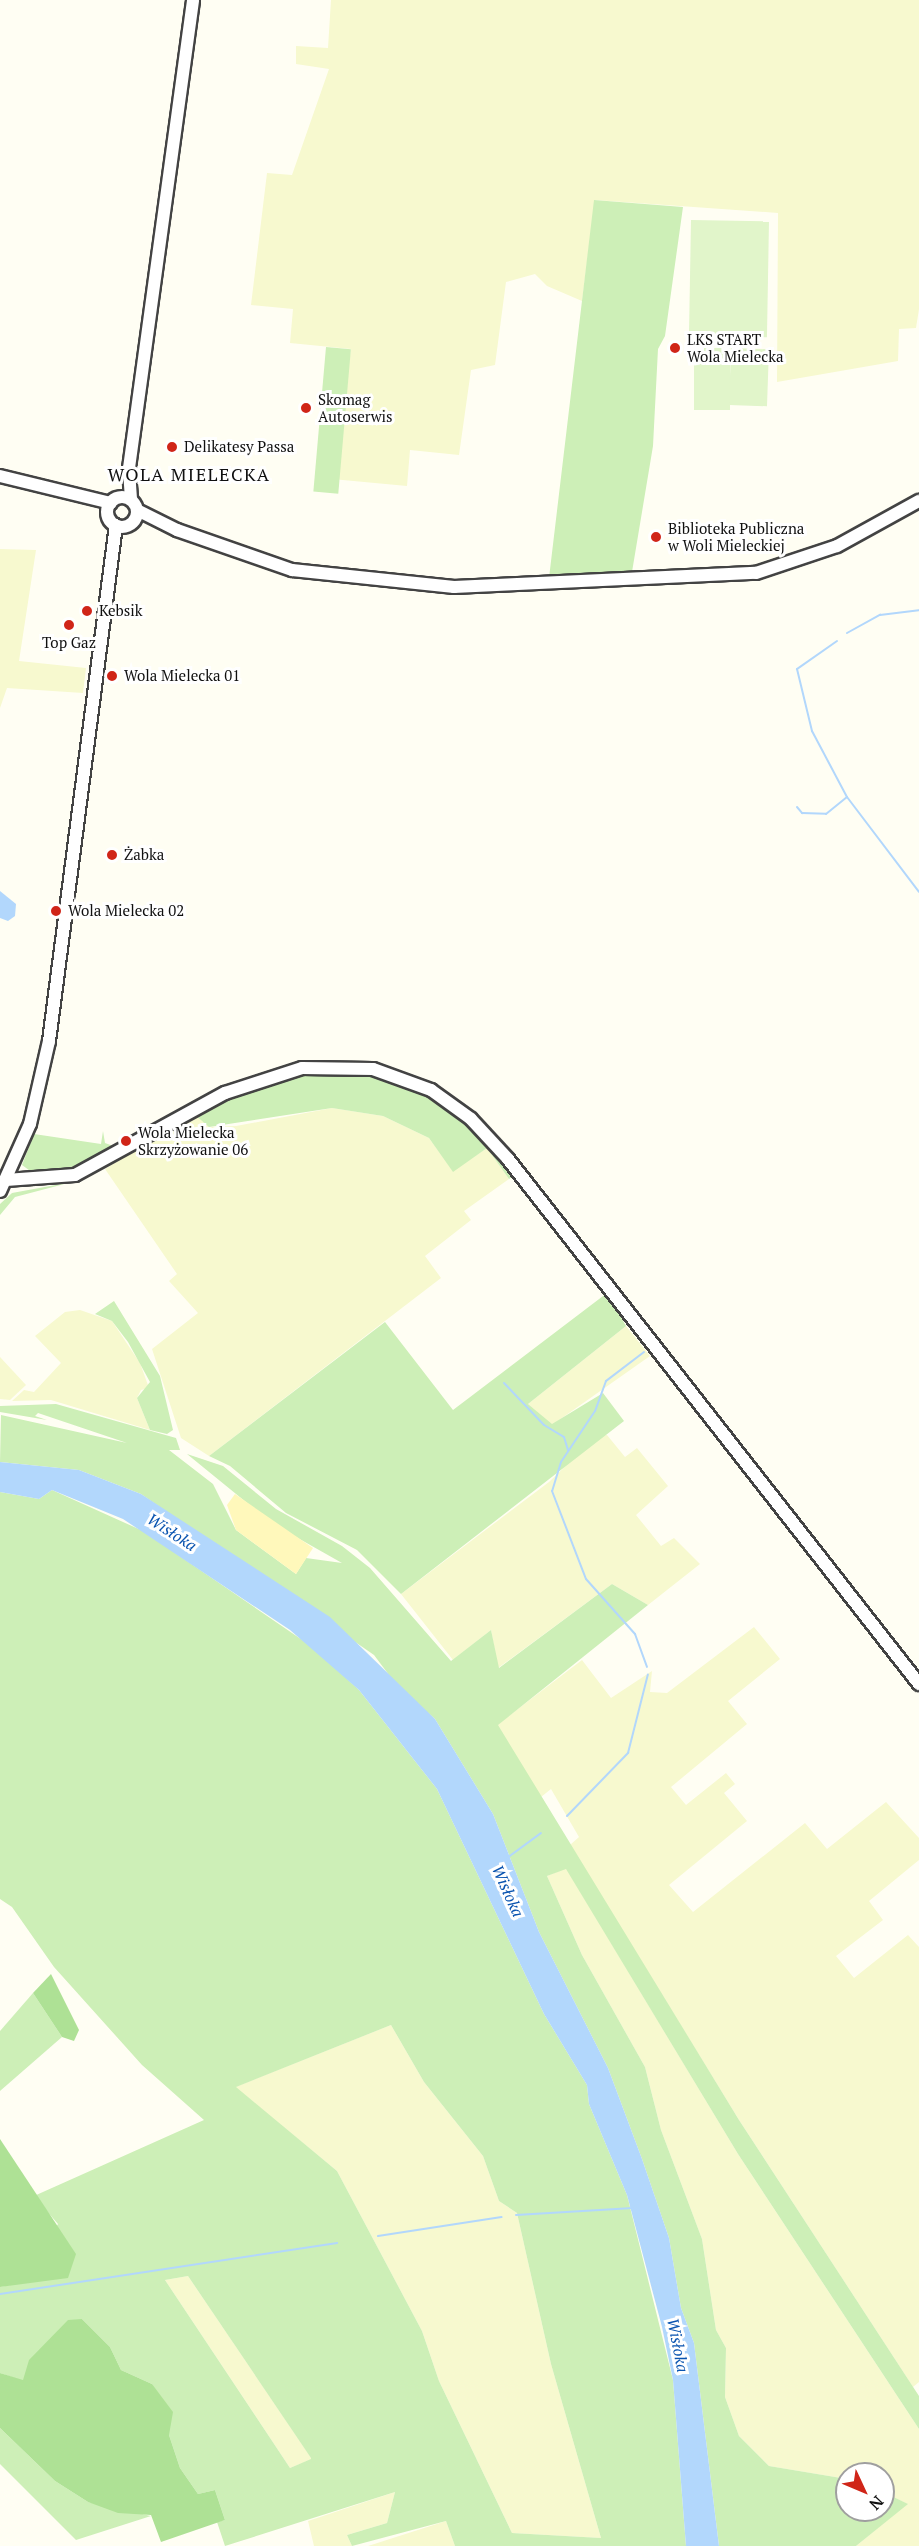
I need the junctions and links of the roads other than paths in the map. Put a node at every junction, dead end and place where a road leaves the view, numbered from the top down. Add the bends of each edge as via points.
1 (193, 0) edge
2 (129, 468) junction
3 (0, 476) edge
4 (919, 501) edge
5 (111, 505) junction
6 (129, 516) junction
7 (3, 1186) edge
8 (919, 1684) edge

1 - 2 street
2 - 5 street
2 - 6 street
3 - 5 street
4 - 6 street via 866,533 789,566 727,575 454,587 347,579 272,564
5 - 6 street
5 - 6 street
6 - 7 street via 116,555 47,1052 30,1124
7 - 8 street via 75,1175 234,1089 302,1068 374,1069 431,1090 471,1119 508,1159

